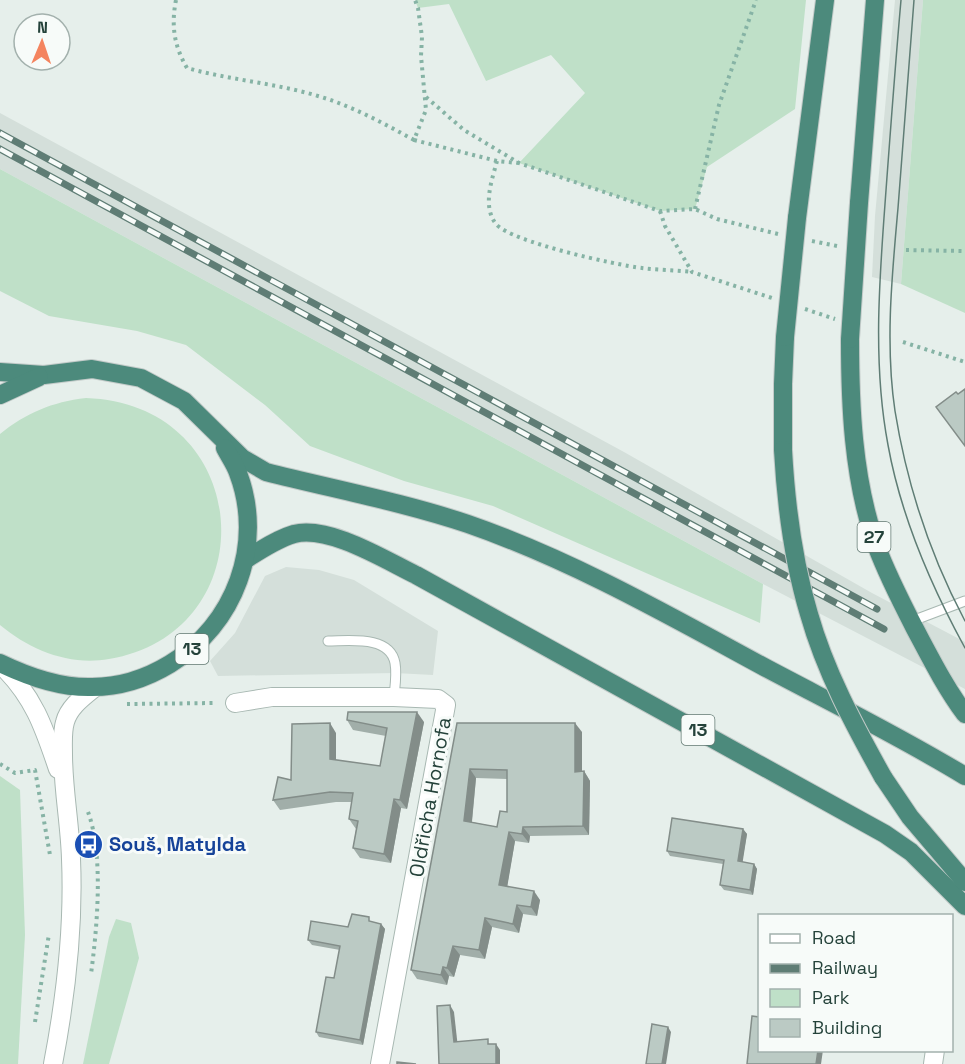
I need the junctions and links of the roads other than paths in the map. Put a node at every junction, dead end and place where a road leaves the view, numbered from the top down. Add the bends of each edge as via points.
1 (825, 0) edge
2 (875, 0) edge
3 (0, 372) edge
4 (44, 375) junction
5 (0, 395) edge
6 (219, 436) junction
7 (245, 560) junction
8 (965, 601) edge
9 (912, 621) junction
10 (328, 641) dead end
11 (0, 664) edge
12 (94, 688) junction
13 (394, 697) junction
14 (235, 703) road end
15 (965, 714) edge
16 (965, 776) edge
17 (63, 785) junction
18 (965, 882) edge
19 (965, 906) edge
20 (53, 1064) edge
21 (380, 1064) edge

1 - 18 highway, bridge via 785,337 783,450 792,532 808,613 841,698 883,777 910,817
2 - 9 highway, 27, bridge via 850,339 853,427 867,517
3 - 4 highway
4 - 5 highway
4 - 6 highway via 92,369 141,378 184,401
6 - 7 highway via 238,473 246,507
6 - 16 highway via 242,458 266,472 437,514 556,561 667,614
7 - 12 highway, 13 via 224,612 183,657 149,676
7 - 19 highway, 13 via 294,534 310,533 348,543 416,575 885,834 911,852
8 - 9 lane
9 - 15 highway, 27 via 947,690
10 - 13 lane via 371,642 387,649 395,663
11 - 12 highway, 13 via 35,678
11 - 17 street via 38,712
12 - 17 street via 73,706 65,722
13 - 14 street, Oldřicha Hornofa via 273,697
13 - 21 street, Oldřicha Hornofa via 438,699 446,705 446,711
17 - 20 street via 72,887 64,1000

